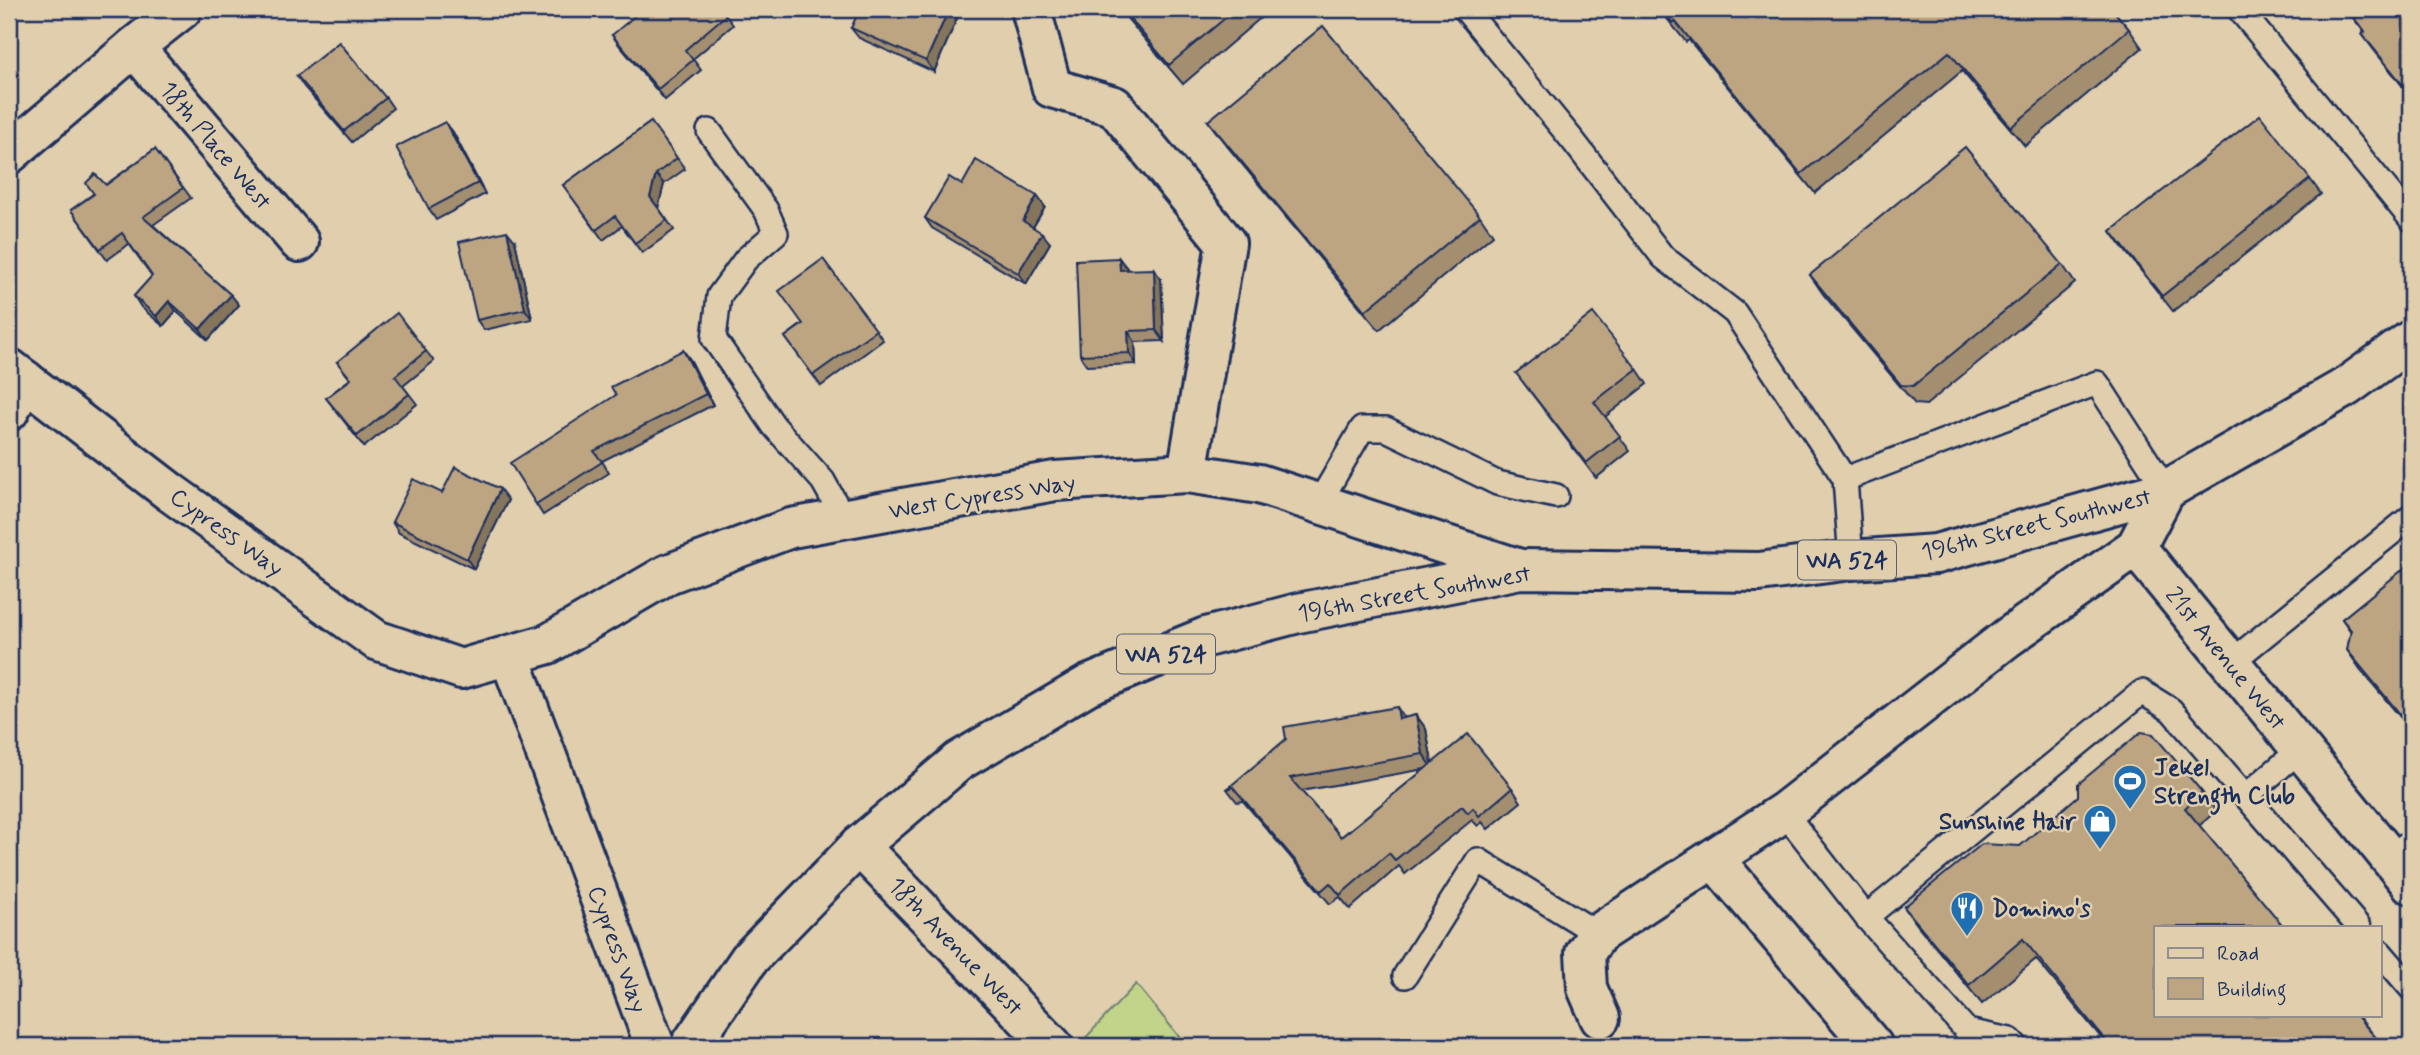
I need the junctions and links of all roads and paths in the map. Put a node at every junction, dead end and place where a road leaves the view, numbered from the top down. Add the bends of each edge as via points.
1 (182, 9) edge
2 (1031, 9) edge
3 (1465, 9) edge
4 (2239, 9) edge
5 (134, 47) junction
6 (709, 131) dead end
7 (9, 154) edge
8 (2411, 219) edge
9 (299, 242) dead end
10 (2411, 342) edge
11 (14, 386) edge
12 (1187, 473) junction
13 (1845, 479) junction
14 (2166, 490) junction
15 (1556, 496) dead end
16 (1319, 503) junction
17 (2411, 517) edge
18 (844, 519) junction
19 (2136, 547) junction
20 (1851, 560) junction
21 (1520, 569) junction
22 (509, 655) junction
23 (2230, 663) junction
24 (461, 669) joint
25 (2301, 750) junction
26 (2246, 796) junction
27 (1784, 812) junction
28 (859, 846) junction
29 (1714, 859) junction
30 (2404, 861) edge
31 (1866, 917) junction
32 (2358, 926) edge
33 (1598, 934) junction
34 (2382, 954) edge
35 (1405, 976) dead end
36 (2411, 988) edge
37 (1600, 1018) dead end
38 (655, 1046) edge
39 (690, 1046) edge
40 (1053, 1046) edge
41 (1873, 1046) edge
42 (2015, 1046) edge

1 - 5 street
2 - 12 street via 1052,88 1114,106 1226,243
3 - 13 lane via 1663,257 1735,313
4 - 8 lane
5 - 7 street
5 - 9 street, 18th Place West
6 - 18 lane via 766,210 776,233 746,259 719,296 714,339 774,426 822,481
10 - 14 street, 196th Street Southwest / WA 524 via 2346,387
11 - 24 street, Cypress Way via 376,640
12 - 16 street, West Cypress Way via 1259,484
12 - 18 street, West Cypress Way via 1055,481
13 - 14 lane via 2097,383
13 - 20 lane
14 - 19 street
14 - 20 street, 196th Street Southwest / WA 524 via 1936,554
15 - 16 lane via 1497,483 1386,429 1362,429
16 - 21 street, West Cypress Way
17 - 23 lane
18 - 22 street, West Cypress Way via 791,528 668,574 548,644
19 - 23 street, 21st Avenue West
19 - 27 street via 2007,638
20 - 21 street, 196th Street Southwest / WA 524 via 1759,572
21 - 28 street, 196th Street Southwest / WA 524 via 1298,613 1206,638 1088,685 959,761
22 - 24 street, West Cypress Way
22 - 38 street, Cypress Way
23 - 25 street, 21st Avenue West
25 - 26 lane
25 - 30 street, 21st Avenue West
26 - 31 lane via 2171,709 2142,692
26 - 32 lane
27 - 29 street
27 - 31 lane
28 - 39 street, 196th Street Southwest / WA 524 via 750,958
28 - 40 street, 18th Avenue West
29 - 33 street
29 - 41 street
31 - 42 lane via 1967,1031 2010,1040
33 - 35 lane via 1478,860
33 - 37 street via 1585,953 1587,988
34 - 36 lane

